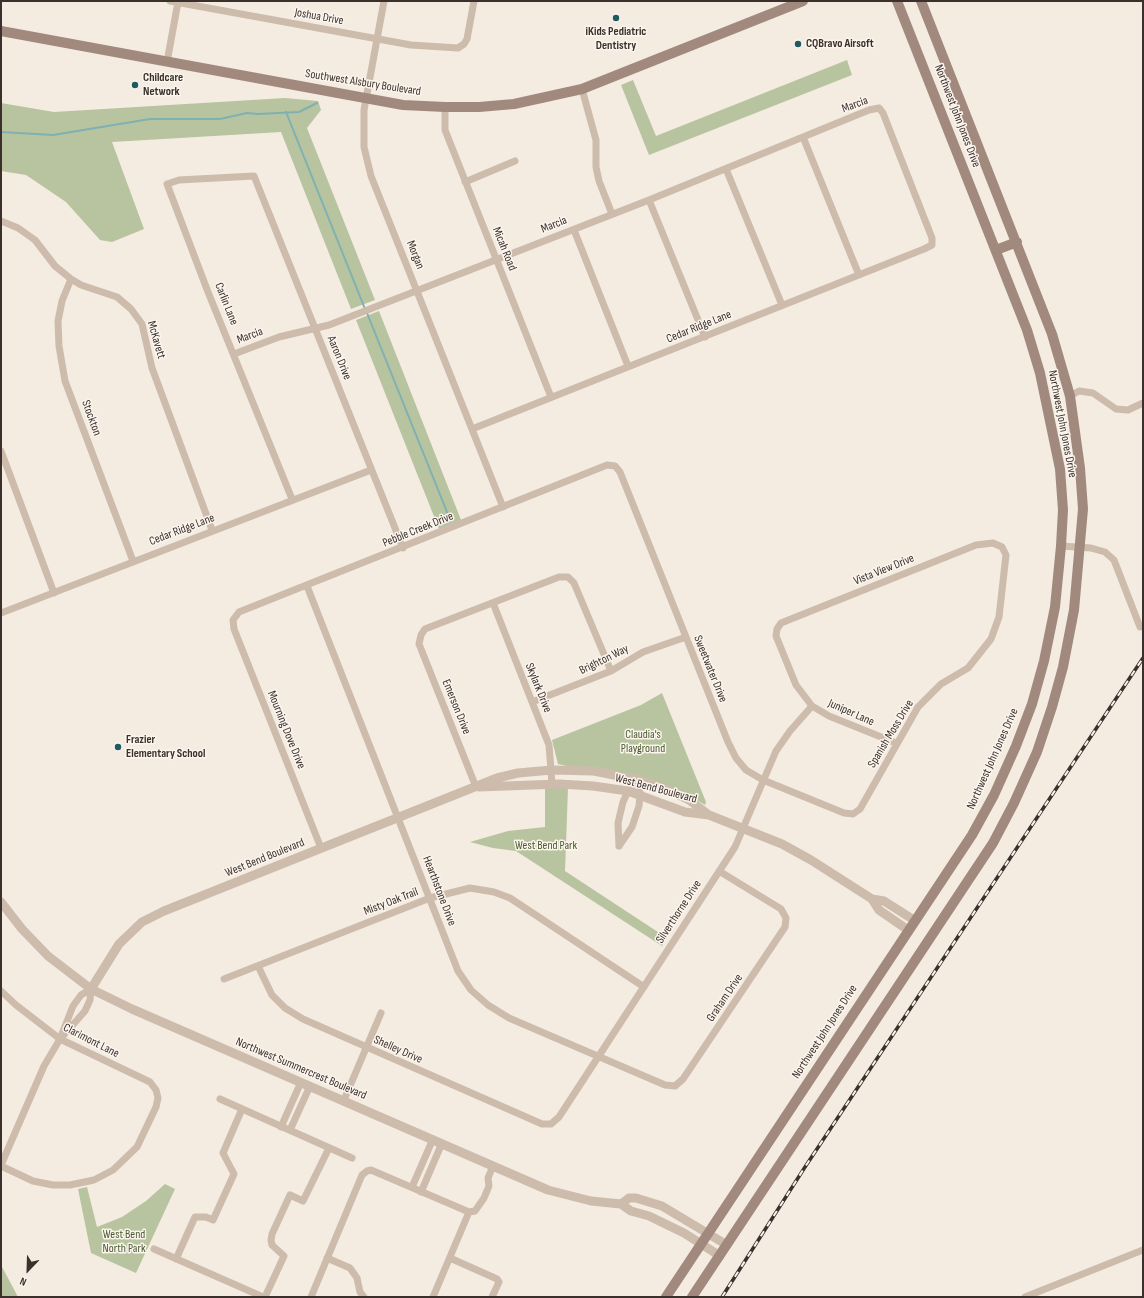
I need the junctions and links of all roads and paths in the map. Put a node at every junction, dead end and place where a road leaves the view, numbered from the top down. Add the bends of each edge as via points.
1 (170, 1) edge
2 (384, 1) edge
3 (474, 1) edge
4 (803, 1) edge
5 (897, 1) edge
6 (921, 1) edge
7 (178, 2) junction
8 (1, 31) edge
9 (378, 39) junction
10 (167, 62) junction
11 (582, 89) junction
12 (366, 98) junction
13 (445, 107) junction
14 (803, 137) junction
15 (514, 161) dead end
16 (726, 169) junction
17 (465, 182) junction
18 (167, 184) joint
19 (649, 200) junction
20 (612, 214) junction
21 (1, 221) edge
22 (574, 230) junction
23 (1017, 242) junction
24 (932, 245) joint
25 (996, 250) junction
26 (497, 260) junction
27 (859, 275) junction
28 (71, 279) junction
29 (417, 291) junction
30 (782, 306) junction
31 (315, 329) junction
32 (705, 337) junction
33 (234, 354) junction
34 (628, 366) junction
35 (1070, 396) junction
36 (551, 397) junction
37 (1143, 403) edge
38 (472, 429) junction
39 (1, 451) edge
40 (615, 466) joint
41 (371, 470) junction
42 (292, 499) junction
43 (503, 507) junction
44 (212, 530) junction
45 (1061, 546) junction
46 (1002, 547) joint
47 (1080, 547) junction
48 (402, 548) junction
49 (133, 561) junction
50 (307, 586) junction
51 (54, 593) junction
52 (493, 603) junction
53 (1, 613) edge
54 (233, 620) joint
55 (1140, 627) dead end
56 (777, 629) joint
57 (686, 637) junction
58 (610, 672) junction
59 (532, 702) junction
60 (812, 706) junction
61 (896, 743) junction
62 (552, 770) junction
63 (639, 780) junction
64 (763, 780) junction
65 (552, 784) junction
66 (476, 787) junction
67 (628, 791) junction
68 (640, 796) junction
69 (853, 814) joint
70 (709, 815) junction
71 (398, 818) junction
72 (744, 828) junction
73 (321, 848) junction
74 (719, 871) junction
75 (430, 898) junction
76 (872, 899) junction
77 (1, 902) edge
78 (914, 920) junction
79 (908, 930) junction
80 (258, 966) junction
81 (224, 979) dead end
82 (644, 987) junction
83 (91, 988) junction
84 (1, 991) edge
85 (381, 1013) dead end
86 (60, 1039) junction
87 (366, 1048) junction
88 (599, 1056) junction
89 (301, 1082) junction
90 (310, 1086) junction
91 (675, 1086) joint
92 (220, 1099) dead end
93 (344, 1100) junction
94 (242, 1109) junction
95 (551, 1124) joint
96 (281, 1127) junction
97 (290, 1130) junction
98 (433, 1139) junction
99 (442, 1144) junction
100 (329, 1148) junction
101 (352, 1158) dead end
102 (1, 1166) edge
103 (493, 1166) junction
104 (412, 1187) junction
105 (421, 1192) junction
106 (621, 1204) junction
107 (469, 1212) junction
108 (709, 1234) junction
109 (702, 1244) junction
110 (727, 1245) junction
111 (154, 1249) dead end
112 (1143, 1250) edge
113 (720, 1256) junction
114 (327, 1258) junction
115 (450, 1258) junction
116 (176, 1259) junction
117 (264, 1297) edge
118 (311, 1297) edge
119 (364, 1297) edge
120 (433, 1297) edge
121 (492, 1297) edge
122 (666, 1297) edge
123 (692, 1297) edge
124 (1026, 1297) edge

1 - 7 street, Joshua Drive
2 - 9 street, Morgan
3 - 9 street, Joshua Drive via 467,39 458,48 411,45
4 - 11 main road, Southwest Alsbury Boulevard
5 - 25 main road, Northwest John Jones Drive
6 - 23 main road, Northwest John Jones Drive
7 - 9 street, Joshua Drive
7 - 10 street
8 - 10 main road, Southwest Alsbury Boulevard
9 - 12 street, Morgan
10 - 12 main road, Southwest Alsbury Boulevard
11 - 13 main road, Southwest Alsbury Boulevard via 514,104
11 - 20 street via 596,140 599,181
12 - 13 main road, Southwest Alsbury Boulevard via 403,105
12 - 29 street, Morgan via 364,147 371,176
13 - 17 street, Micah Road via 445,130
14 - 16 street, Marcia
14 - 24 street, Marcia via 879,108 921,208
14 - 27 street
15 - 17 street
16 - 19 street, Marcia
16 - 30 street
17 - 26 street, Micah Road
18 - 31 street, Aaron Drive via 179,180 254,176
18 - 33 street, Carlin Lane
19 - 20 street, Marcia
19 - 32 street
20 - 22 street, Marcia
21 - 28 street, McKavett via 18,228 35,240 56,266
22 - 26 street, Marcia
22 - 34 street
23 - 25 main road
23 - 35 main road, Northwest John Jones Drive via 1052,334
24 - 27 street, Cedar Ridge Lane
25 - 45 main road, Northwest John Jones Drive via 1027,330 1049,410 1060,469
26 - 29 street, Marcia
26 - 36 street, Micah Road
27 - 30 street, Cedar Ridge Lane
28 - 44 street, McKavett via 117,297 131,309 142,324 152,368
28 - 49 street, Stockton via 62,301 58,321 58,346 65,381
29 - 31 street, Marcia
29 - 38 street, Morgan
30 - 32 street, Cedar Ridge Lane
31 - 33 street, Marcia via 279,337
31 - 41 street, Aaron Drive
32 - 34 street, Cedar Ridge Lane
33 - 42 street, Carlin Lane
34 - 36 street, Cedar Ridge Lane
35 - 37 street via 1079,391 1093,394 1116,409 1128,410
35 - 47 main road, Northwest John Jones Drive via 1083,509
36 - 38 street, Cedar Ridge Lane
38 - 43 street, Morgan
39 - 51 street
40 - 43 street, Pebble Creek Drive via 607,465
40 - 57 street, Sweetwater Drive via 620,472
41 - 42 street, Cedar Ridge Lane
41 - 48 street, Aaron Drive
42 - 44 street, Cedar Ridge Lane
43 - 48 street, Pebble Creek Drive
44 - 49 street, Cedar Ridge Lane
45 - 47 street
45 - 78 main road, Northwest John Jones Drive via 1055,607 1044,661 1032,704 1016,746 994,796 972,835
46 - 56 street, Vista View Drive via 993,543 976,545 781,623
46 - 61 street, Spanish Moss Drive via 1006,556 999,617 991,639 968,668 941,684 925,699
47 - 55 street via 1105,552 1114,560
47 - 110 main road, Northwest John Jones Drive via 1074,610 1063,667 1037,752 1014,804 993,843
48 - 50 street, Pebble Creek Drive
49 - 51 street, Cedar Ridge Lane
50 - 54 street, Pebble Creek Drive via 238,612
50 - 71 street, Hearthstone Drive
51 - 53 street, Cedar Ridge Lane
52 - 58 street via 559,577 568,577 574,582
52 - 59 street, Skylark Drive
52 - 66 street, Emerson Drive via 426,629 420,635 419,644
54 - 73 street, Mourning Dove Drive via 237,636
56 - 60 street, Juniper Lane via 776,636 796,685
57 - 58 street, Brighton Way via 643,652
57 - 64 street, Sweetwater Drive via 736,758 746,770
58 - 59 street, Brighton Way
59 - 62 street, Skylark Drive via 549,745
60 - 61 street, Juniper Lane via 829,716
60 - 64 street, Silverthorne Drive via 776,751
61 - 69 street, Spanish Moss Drive via 860,809
62 - 63 street, West Bend Boulevard via 594,771
62 - 65 street, Skylark Drive
62 - 66 street, West Bend Boulevard via 508,775
63 - 67 street
63 - 68 street
63 - 70 street, West Bend Boulevard via 690,800
64 - 69 street, Sweetwater Drive via 844,814
64 - 72 street, Silverthorne Drive
65 - 66 street, West Bend Boulevard
65 - 67 street, West Bend Boulevard
66 - 71 street, West Bend Boulevard
67 - 68 street, West Bend Boulevard
67 - 68 street via 618,823 619,846 632,827
68 - 70 street, West Bend Boulevard via 685,812
70 - 72 street, West Bend Boulevard
71 - 73 street, West Bend Boulevard
71 - 75 street, Hearthstone Drive
72 - 74 street, Silverthorne Drive
72 - 76 street, West Bend Boulevard via 811,860
73 - 83 street, West Bend Boulevard via 142,922 119,944
74 - 82 street, Silverthorne Drive
74 - 91 street, Graham Drive via 781,910 786,918 785,927 683,1080
75 - 80 street, Misty Oak Trail
75 - 82 street, Misty Oak Trail via 470,888 510,898
75 - 88 street, Hearthstone Drive via 458,971 471,990 509,1018
76 - 78 street, West Bend Boulevard via 884,902
76 - 79 street, West Bend Boulevard via 879,910
77 - 83 street, Northwest Summercrest Boulevard via 48,956
78 - 79 main road, Northwest John Jones Drive
79 - 108 main road, Northwest John Jones Drive
80 - 81 street, Misty Oak Trail
80 - 87 street, Shelley Drive via 272,995 285,1008
82 - 88 street, Silverthorne Drive
83 - 86 street, West Bend Boulevard via 81,995 73,1006
83 - 86 street, West Bend Boulevard via 90,1000 85,1011
83 - 89 street, Northwest Summercrest Boulevard via 132,1009
84 - 86 street, Clarimont Lane
85 - 87 street
86 - 102 street, West Bend Boulevard via 44,1066
86 - 102 street, Clarimont Lane via 150,1082 158,1098 156,1107 137,1147 113,1170 94,1180 70,1185 53,1185 33,1181
87 - 93 street
87 - 95 street, Shelley Drive via 542,1124
88 - 91 street, Hearthstone Drive via 665,1085
88 - 95 street, Silverthorne Drive via 559,1117
89 - 90 street, Northwest Summercrest Boulevard
89 - 96 street
90 - 93 street, Northwest Summercrest Boulevard
90 - 97 street
92 - 94 street
93 - 98 street, Northwest Summercrest Boulevard
94 - 96 street
94 - 116 street via 223,1154 234,1174 213,1220 195,1217
96 - 97 street
97 - 100 street
98 - 99 street, Northwest Summercrest Boulevard
98 - 104 street
99 - 103 street, Northwest Summercrest Boulevard
99 - 105 street
100 - 101 street
100 - 117 street via 303,1201 290,1195 272,1234 272,1245 284,1256
103 - 106 street, Northwest Summercrest Boulevard via 548,1190 591,1201
103 - 107 street via 484,1198 475,1211
104 - 105 street
104 - 114 street via 371,1170 362,1175
105 - 107 street
106 - 108 street, Northwest Summercrest Boulevard via 629,1198 648,1201
106 - 109 street, Northwest Summercrest Boulevard
107 - 115 street
108 - 109 main road, Northwest John Jones Drive
108 - 110 street, Northwest Summercrest Boulevard
109 - 113 street, Northwest Summercrest Boulevard
109 - 122 main road, Northwest John Jones Drive
110 - 113 main road, Northwest John Jones Drive
111 - 116 street
112 - 124 street
113 - 123 main road, Northwest John Jones Drive
114 - 118 street
114 - 119 street via 350,1268
115 - 120 street
115 - 121 street via 497,1279 499,1282
116 - 117 street

